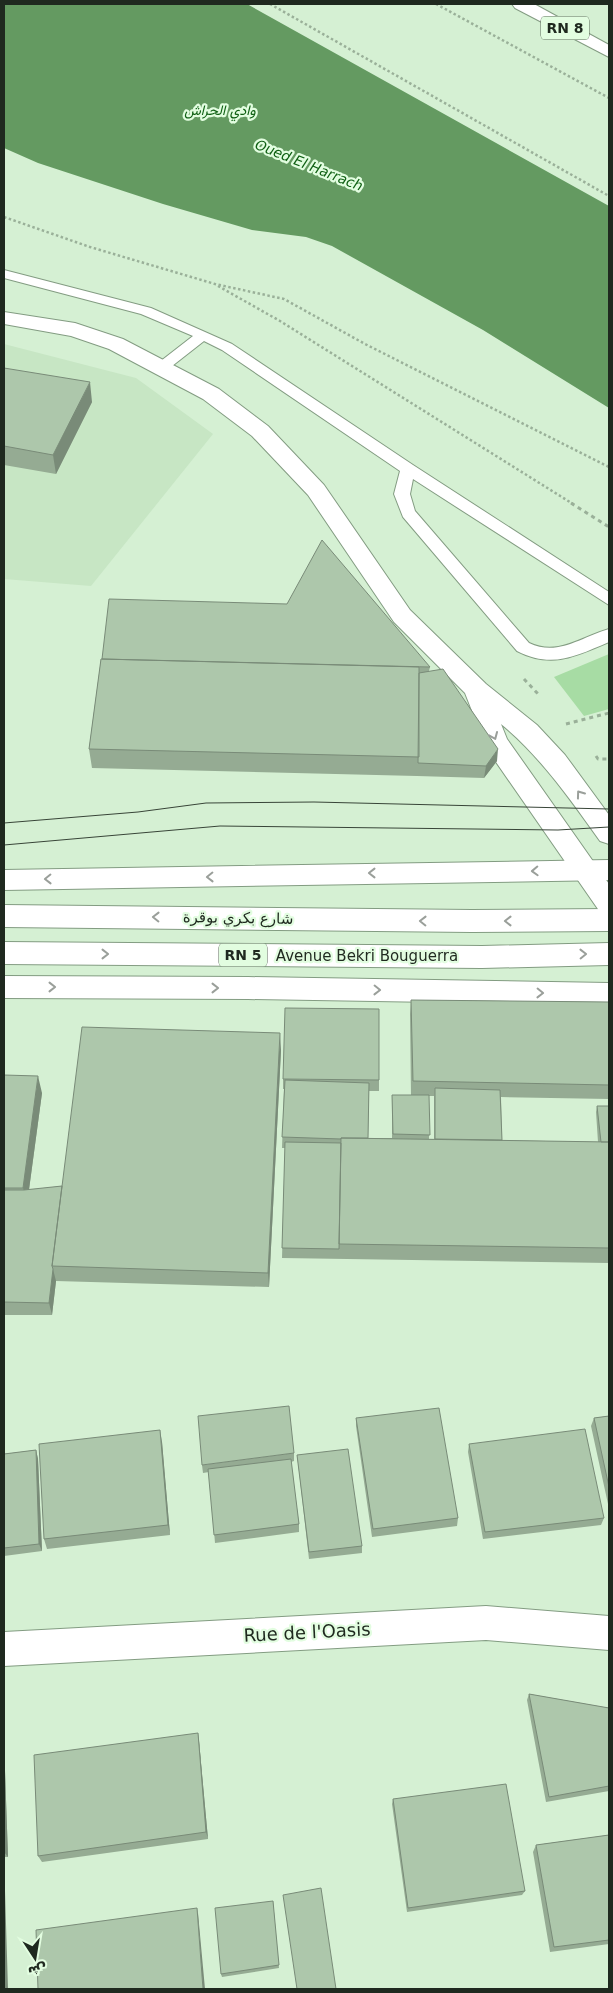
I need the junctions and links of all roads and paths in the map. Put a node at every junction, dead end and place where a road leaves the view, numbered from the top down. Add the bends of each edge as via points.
1 (270, 4) edge
2 (436, 4) edge
3 (522, 4) edge
4 (609, 52) edge
5 (609, 98) edge
6 (609, 196) edge
7 (4, 216) edge
8 (4, 274) edge
9 (215, 284) junction
10 (4, 318) edge
11 (204, 335) junction
12 (162, 366) junction
13 (609, 467) edge
14 (408, 469) junction
15 (609, 527) edge
16 (609, 600) edge
17 (609, 635) edge
18 (477, 690) junction
19 (609, 713) edge
20 (566, 724) dead end
21 (609, 834) edge
22 (596, 870) edge
23 (4, 880) edge
24 (609, 904) edge
25 (4, 916) edge
26 (609, 920) edge
27 (4, 953) edge
28 (609, 954) edge
29 (4, 987) edge
30 (609, 994) edge
31 (609, 1633) edge
32 (4, 1649) edge

1 - 6 path
2 - 5 path
3 - 4 main road, RN 8
7 - 9 path via 90,247
8 - 11 lane via 131,306
9 - 13 path via 270,294 296,304 365,344
9 - 15 path via 280,321
10 - 12 main road via 75,330 116,344
11 - 12 lane
11 - 14 lane via 248,360
12 - 18 main road via 211,394 260,431 316,490 402,616
14 - 16 lane
14 - 17 lane via 402,494 408,513 523,647 542,656 555,656
21 -> 18 main road via 556,762 528,732
18 -> 22 main road via 496,742
19 - 20 path
22 -> 23 main road
22 - 24 main road
26 -> 25 main road, شارع بكري بوقرة
27 -> 28 main road, Avenue Bekri Bouguerra / RN 5 via 482,957
29 -> 30 main road
31 - 32 main road, Rue de l'Oasis via 486,1623

